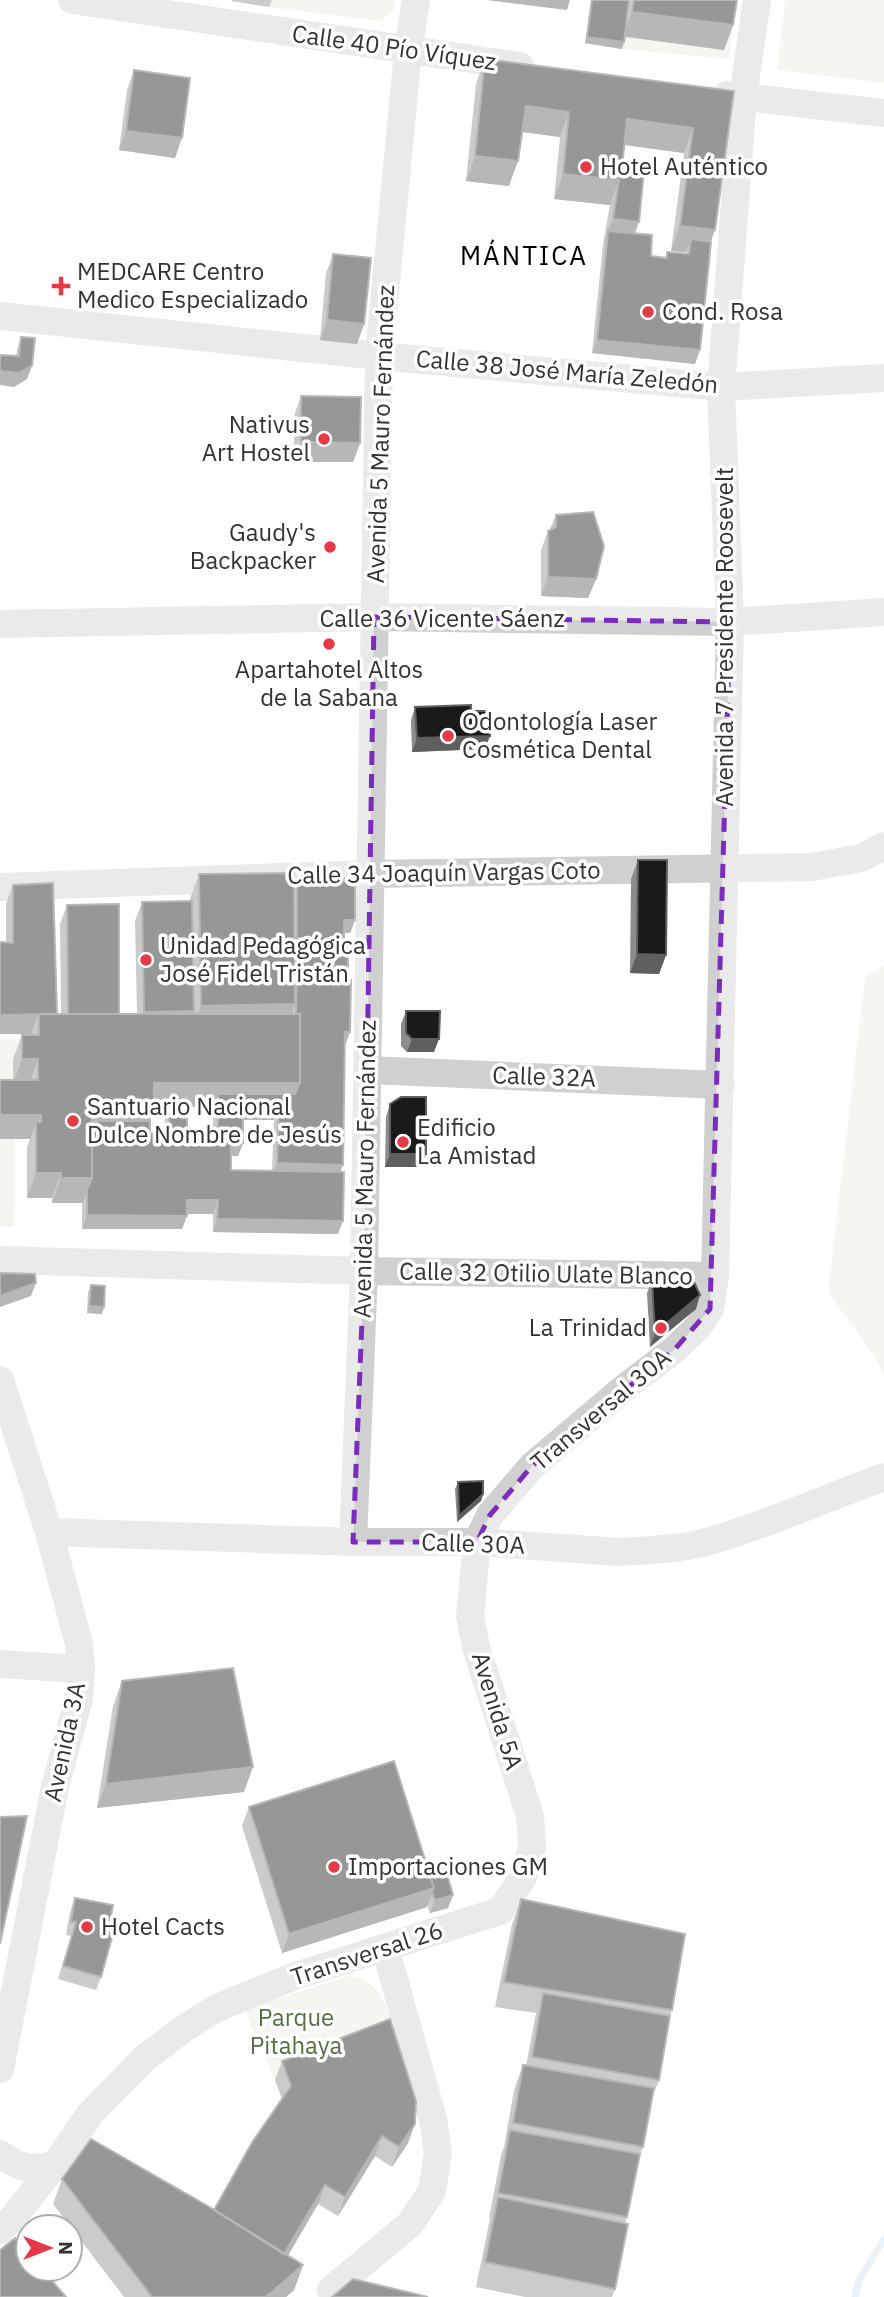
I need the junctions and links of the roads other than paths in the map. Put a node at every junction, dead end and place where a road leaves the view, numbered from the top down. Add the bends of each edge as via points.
1 (76, 0) edge
2 (416, 0) edge
3 (757, 0) edge
4 (107, 3) edge
5 (408, 51) junction
6 (542, 69) edge
7 (703, 92) edge
8 (743, 97) junction
9 (884, 113) edge
10 (0, 316) edge
11 (379, 356) junction
12 (884, 378) edge
13 (721, 387) junction
14 (884, 612) edge
15 (374, 617) junction
16 (730, 622) junction
17 (0, 624) edge
18 (884, 846) edge
19 (726, 867) junction
20 (371, 874) junction
21 (0, 887) edge
22 (368, 1070) junction
23 (721, 1084) junction
24 (0, 1260) edge
25 (364, 1271) junction
26 (715, 1276) junction
27 (0, 1380) edge
28 (884, 1476) edge
29 (49, 1532) junction
30 (353, 1542) junction
31 (477, 1542) junction
32 (0, 1664) edge
33 (81, 1669) junction
34 (523, 1878) joint
35 (385, 1947) junction
36 (5, 2007) edge
37 (0, 2069) edge
38 (0, 2154) edge
39 (55, 2165) junction
40 (0, 2230) edge
41 (331, 2290) dead end

1 - 4 street, Calle 40 Pío Víquez
2 - 5 street, Avenida 5 Mauro Fernández
3 - 8 street, Avenida 7 Presidente Roosevelt
4 - 5 street, Calle 40 Pío Víquez
5 - 6 street, Calle 40 Pío Víquez
5 - 11 street, Avenida 5 Mauro Fernández
7 - 8 street
8 - 9 street
8 - 13 street, Avenida 7 Presidente Roosevelt
10 - 11 street, Calle 38 José María Zeledón
11 - 13 street, Calle 38 José María Zeledón
11 - 15 street, Avenida 5 Mauro Fernández
12 - 13 street, Calle 38 José María Zeledón
13 - 16 street, Avenida 7 Presidente Roosevelt
14 - 16 street, Calle 36 Vicente Sáenz
15 - 16 street, Calle 36 Vicente Sáenz
15 - 17 street, Calle 36 Vicente Sáenz
15 - 20 street, Avenida 5 Mauro Fernández
16 - 19 street, Avenida 7 Presidente Roosevelt
18 - 19 street, Calle 34 Joaquín Vargas Coto via 861,858 812,867
19 - 20 street, Calle 34 Joaquín Vargas Coto
19 - 23 street, Avenida 7 Presidente Roosevelt
20 - 21 street, Calle 34 Joaquín Vargas Coto
20 - 22 street, Avenida 5 Mauro Fernández
22 - 23 street, Calle 32A
22 - 25 street, Avenida 5 Mauro Fernández
23 - 26 street, Avenida 7 Presidente Roosevelt
24 - 25 street, Calle 32 Otilio Ulate Blanco
25 - 26 street, Calle 32 Otilio Ulate Blanco
25 - 30 street, Avenida 5 Mauro Fernández
26 - 31 street, Transversal 30A via 710,1308 698,1327 532,1466 491,1516
27 - 29 street, Avenida 3A
28 - 31 street, Calle 30A via 715,1540 671,1549 620,1552
29 - 30 street, Calle 30A
29 - 33 street, Avenida 3A via 79,1644
30 - 31 street, Calle 30A
31 - 34 street, Avenida 5A via 470,1616 530,1816 532,1847
32 - 33 street
33 - 36 street, Avenida 3A via 79,1698
34 - 35 street, Transversal 26 via 500,1910
35 - 39 street, Transversal 26 via 292,1977 215,2009 183,2029 145,2058 90,2114
35 - 41 street via 433,2119 438,2153 432,2191 410,2224
36 - 37 street, Avenida 3A
38 - 39 street via 15,2165 34,2169
39 - 40 street, Transversal 26

